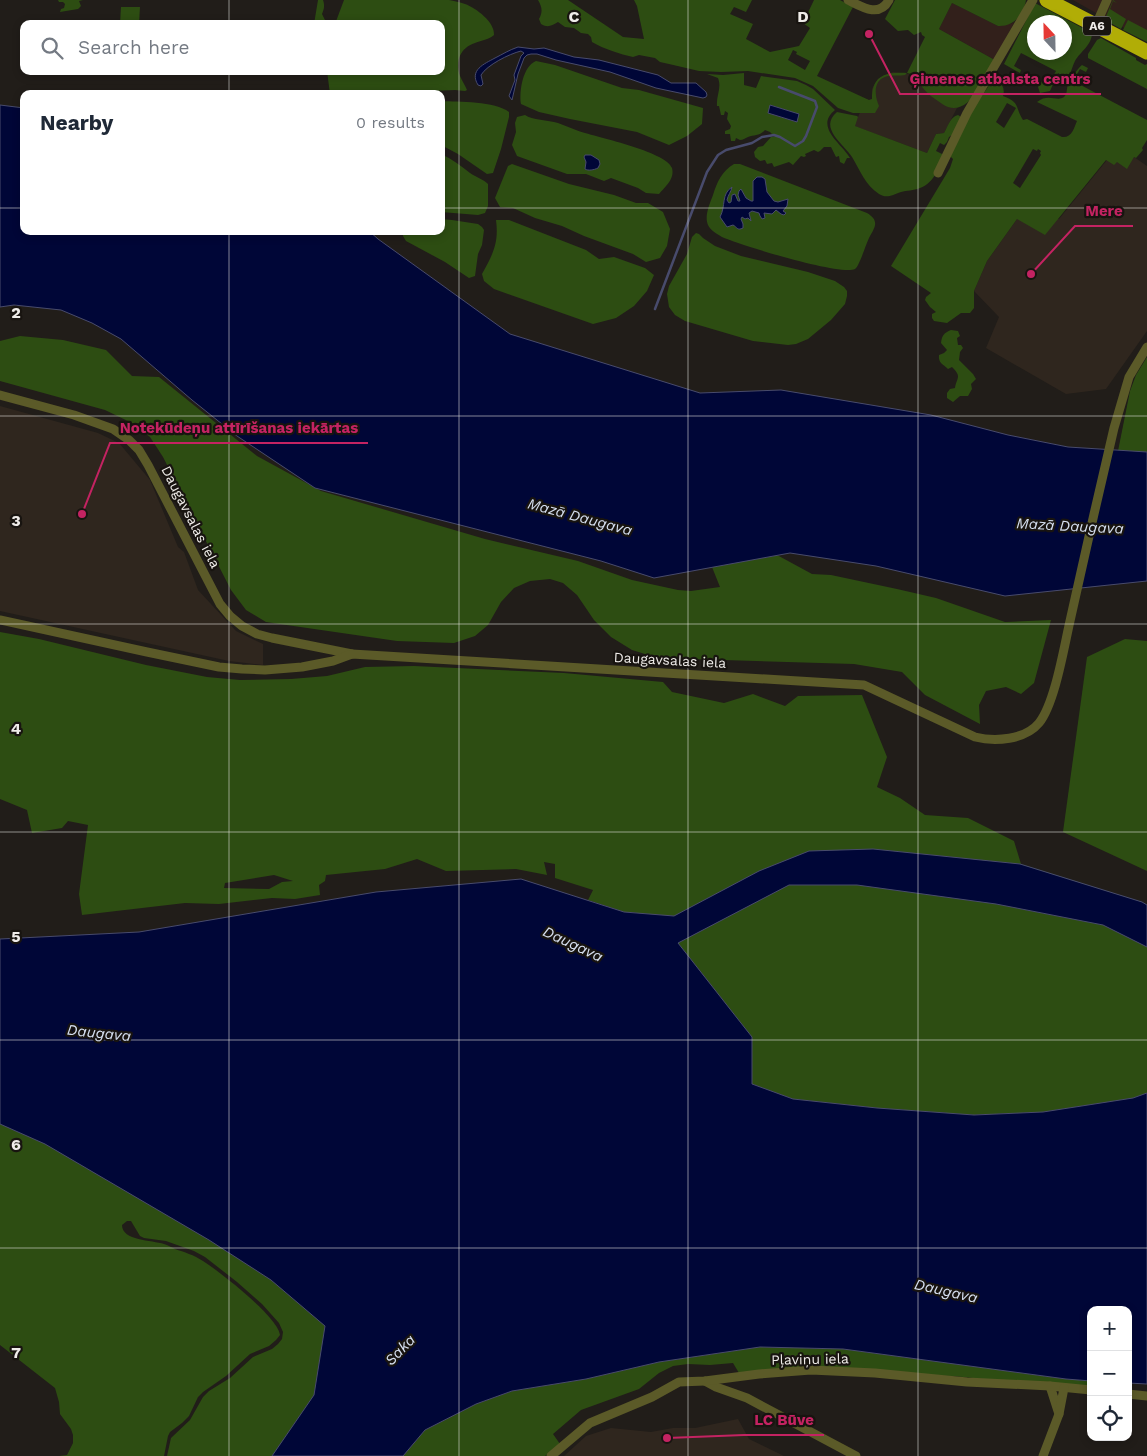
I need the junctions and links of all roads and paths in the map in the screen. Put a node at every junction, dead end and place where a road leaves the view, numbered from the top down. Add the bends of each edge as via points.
1 (848, 0) edge
2 (889, 0) edge
3 (1034, 0) edge
4 (1047, 0) edge
5 (1107, 0) edge
6 (1098, 26) junction
7 (1147, 52) edge
8 (938, 173) dead end
9 (1147, 347) edge
10 (0, 395) edge
11 (0, 620) edge
12 (352, 654) junction
13 (705, 1381) junction
14 (1050, 1386) junction
15 (1064, 1388) junction
16 (1087, 1390) edge
17 (1132, 1394) edge
18 (1147, 1396) edge
19 (1059, 1414) junction
20 (551, 1456) edge
21 (856, 1456) edge
22 (1043, 1456) edge

1 - 2 street via 873,10 882,8
3 - 8 street via 967,113
4 - 6 highway, A6
5 - 6 street
6 - 7 highway, A6
9 - 12 street, Daugavsalas iela via 1129,377 1114,428 1048,705 1038,724 1027,732 987,740 975,737 864,685
10 - 12 street, Daugavsalas iela via 113,428 129,440 148,465 220,604 242,626 272,638
11 - 12 street, Daugavsalas iela via 242,670 302,666
13 - 14 street, Pļaviņu iela via 811,1370
13 - 20 street, Pļaviņu iela via 679,1382 657,1395 590,1423
13 - 21 street via 747,1398
14 - 15 street, Pļaviņu iela
14 - 19 street
15 - 16 street, Pļaviņu iela
15 - 19 street
17 - 18 street
19 - 22 street

